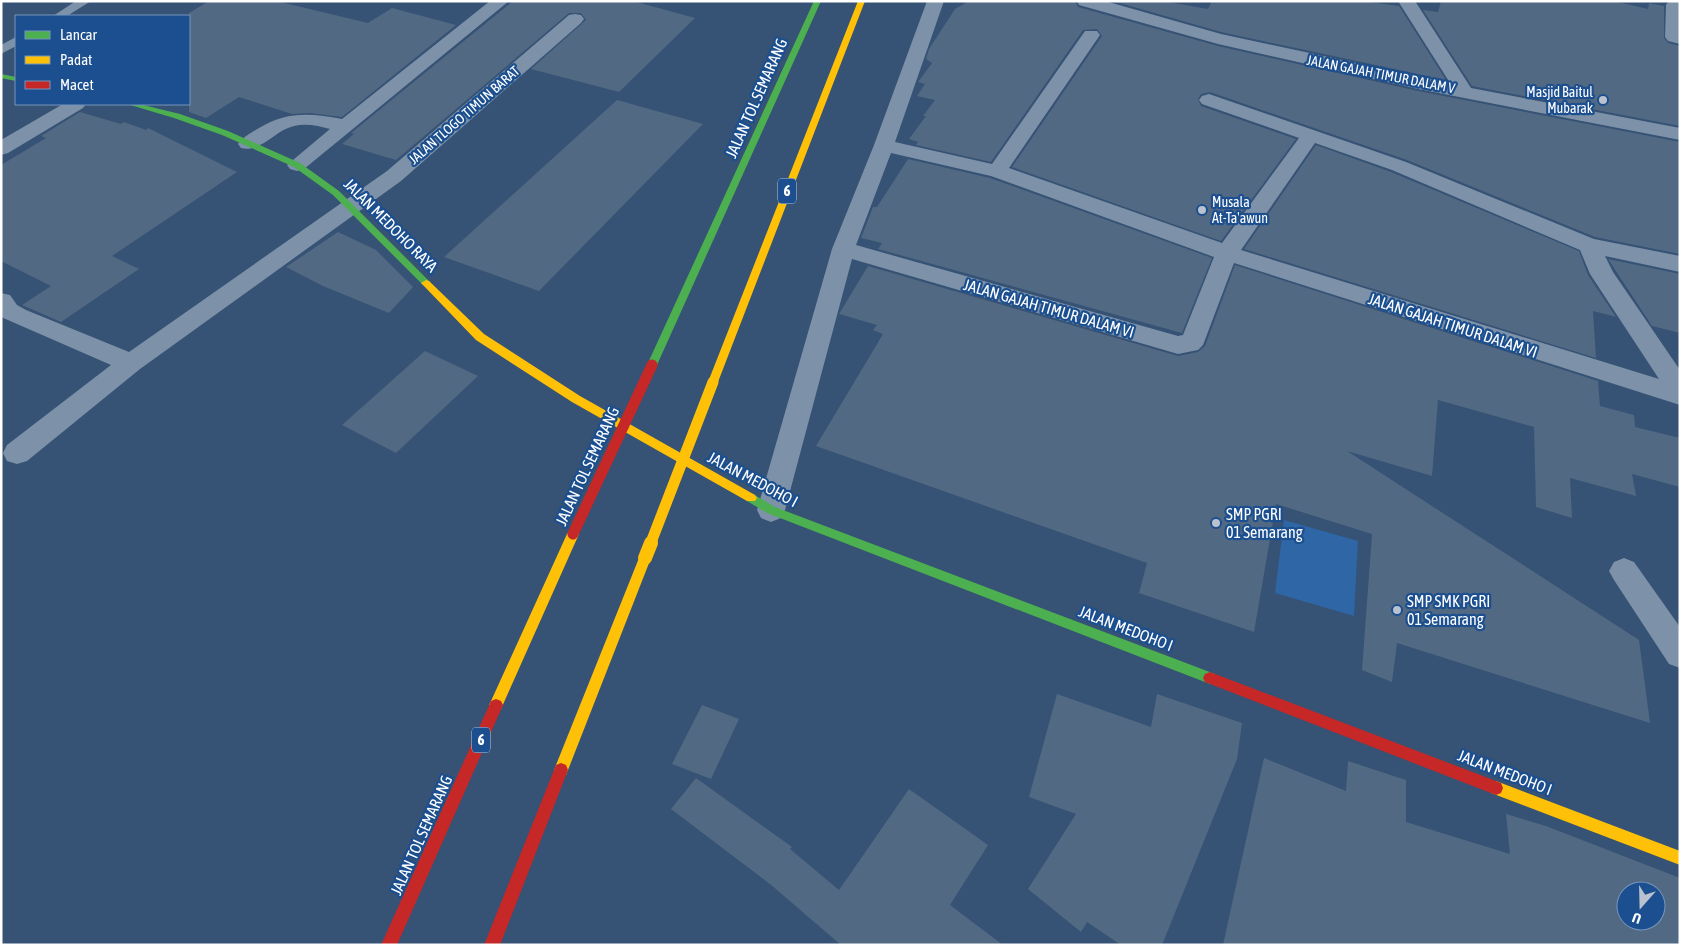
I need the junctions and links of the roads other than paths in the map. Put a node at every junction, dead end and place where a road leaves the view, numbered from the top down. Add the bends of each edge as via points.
1 (85, 1) edge
2 (501, 1) edge
3 (818, 1) edge
4 (862, 1) edge
5 (936, 1) edge
6 (1085, 1) edge
7 (1658, 1) edge
8 (1401, 2) edge
9 (1678, 5) edge
10 (61, 15) edge
11 (575, 19) dead end
12 (1091, 35) dead end
13 (1680, 39) edge
14 (15, 42) edge
15 (1, 50) edge
16 (1, 76) edge
17 (15, 79) edge
18 (1464, 90) junction
19 (1209, 100) dead end
20 (74, 105) edge
21 (135, 105) edge
22 (345, 126) junction
23 (1311, 134) junction
24 (1680, 134) edge
25 (248, 144) junction
26 (884, 144) junction
27 (1, 149) edge
28 (297, 166) junction
29 (997, 171) junction
30 (350, 207) junction
31 (1589, 245) junction
32 (843, 249) junction
33 (1227, 253) junction
34 (1680, 264) edge
35 (7, 315) edge
36 (1651, 350) junction
37 (1680, 357) edge
38 (131, 363) junction
39 (1680, 390) edge
40 (1680, 395) edge
41 (576, 399) joint
42 (17, 453) dead end
43 (771, 510) junction
44 (1624, 571) dead end
45 (1680, 654) edge
46 (1680, 858) edge
47 (389, 945) edge
48 (492, 945) edge

1 - 10 lane
2 - 22 street
3 - 47 main road, JALAN TOL SEMARANG / 6, bridge via 573,534
4 - 48 main road, 6, bridge
5 - 26 street
6 - 18 street, JALAN GAJAH TIMUR DALAM V via 1218,39
7 - 9 street
8 - 18 street
9 - 13 street via 1674,37
11 - 30 street, JALAN TLOGO TIMUN BARAT via 394,176
12 - 29 street
14 - 15 lane
16 - 17 main road
18 - 24 street, JALAN GAJAH TIMUR DALAM V
19 - 23 street
20 - 27 street
21 - 25 main road, JALAN MEDOHO RAYA via 177,116
22 - 25 street via 292,119 278,123
22 - 28 street
23 - 31 street via 1399,166
23 - 33 street, JALAN GAJAH TIMUR DALAM VI
25 - 28 main road, JALAN MEDOHO RAYA
26 - 29 street, JALAN GAJAH TIMUR DALAM VI
26 - 32 street
28 - 30 main road, JALAN MEDOHO RAYA via 336,193
29 - 33 street, JALAN GAJAH TIMUR DALAM VI
30 - 38 street, JALAN TLOGO TIMUN BARAT
30 - 41 main road, JALAN MEDOHO RAYA via 480,337
31 - 34 street
31 - 36 street via 1602,274
32 - 33 street, JALAN GAJAH TIMUR DALAM VI via 1178,345 1189,344 1194,339
32 - 43 street
33 - 40 street, JALAN GAJAH TIMUR DALAM VI
35 - 38 street
36 - 37 street
36 - 39 street
38 - 42 street, JALAN TLOGO TIMUN BARAT
41 - 43 main road, JALAN MEDOHO I
43 - 46 main road, JALAN MEDOHO I
44 - 45 street

